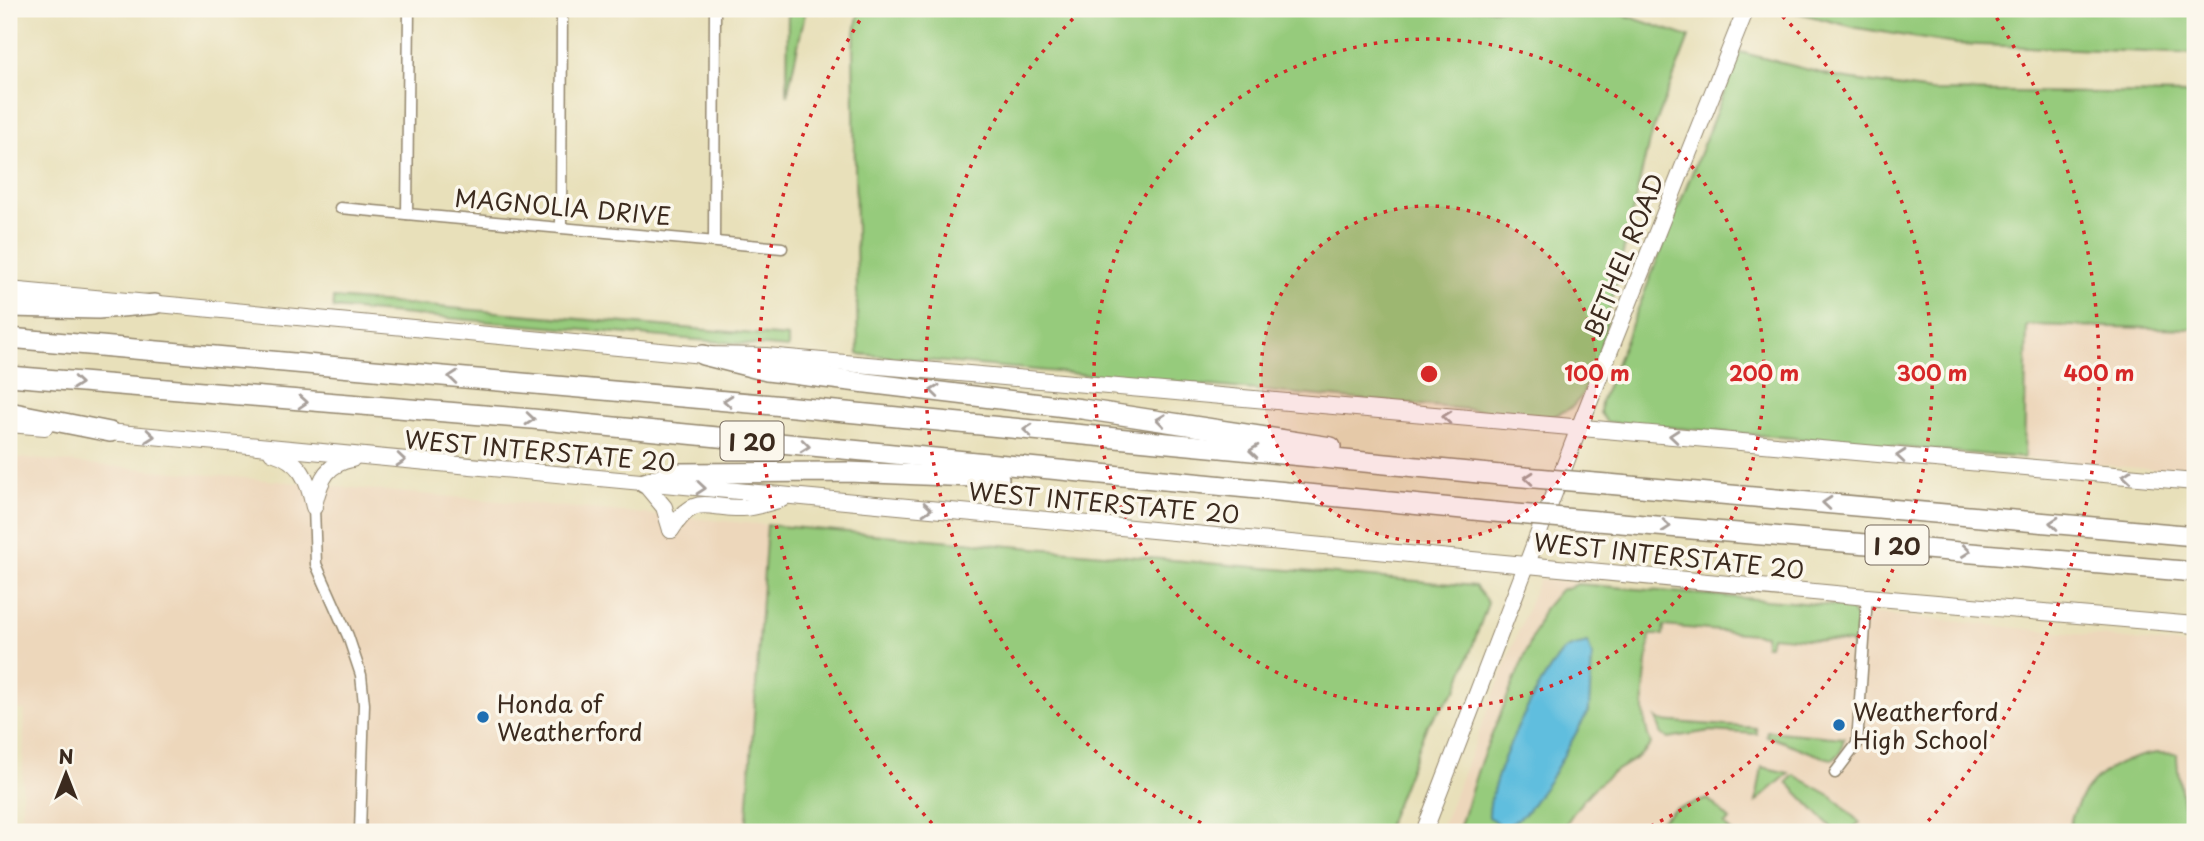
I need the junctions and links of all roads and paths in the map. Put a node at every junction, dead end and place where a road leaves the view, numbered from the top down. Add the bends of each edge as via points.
1 (409, 9) edge
2 (562, 9) edge
3 (715, 9) edge
4 (1746, 9) edge
5 (340, 208) dead end
6 (408, 214) junction
7 (561, 227) junction
8 (715, 241) junction
9 (782, 248) dead end
10 (9, 290) edge
11 (155, 304) junction
12 (9, 306) edge
13 (9, 338) edge
14 (703, 355) junction
15 (9, 376) edge
16 (9, 412) edge
17 (9, 424) edge
18 (1579, 428) junction
19 (110, 432) junction
20 (250, 446) junction
21 (373, 457) junction
22 (1371, 462) junction
23 (1076, 472) junction
24 (2195, 482) edge
25 (644, 483) junction
26 (793, 496) junction
27 (314, 507) junction
28 (2195, 536) edge
29 (1530, 564) junction
30 (2195, 572) edge
31 (1867, 597) junction
32 (2195, 625) edge
33 (1835, 773) dead end
34 (360, 832) edge
35 (1424, 832) edge

1 - 6 street
2 - 7 street
3 - 8 street
4 - 18 main road, BETHEL ROAD
5 - 6 street, MAGNOLIA DRIVE
6 - 7 street, MAGNOLIA DRIVE
7 - 8 street, MAGNOLIA DRIVE
8 - 9 street, MAGNOLIA DRIVE
10 - 11 main road
11 - 12 highway via 98,309
11 - 14 main road
22 -> 13 highway, I 20
18 -> 14 main road via 766,356
22 -> 14 highway via 1336,447 1234,430 767,371
15 -> 23 highway, I 20 via 532,419
16 - 19 highway
17 - 19 main road, WEST INTERSTATE 20
24 -> 18 main road
18 - 29 main road, BETHEL ROAD
19 -> 20 main road, WEST INTERSTATE 20
20 - 21 main road, WEST INTERSTATE 20
20 - 27 main road via 285,456 303,470
21 -> 25 main road, WEST INTERSTATE 20
21 - 27 main road via 344,461 327,470
28 -> 22 highway, I 20, bridge
23 - 25 highway via 1040,481 847,472 678,473
23 -> 30 highway, I 20, bridge
25 -> 26 main road, WEST INTERSTATE 20
25 - 26 main road via 664,507 671,530 684,511 696,505 746,508
26 -> 29 main road, WEST INTERSTATE 20
27 - 34 street via 316,564 361,675 365,704
29 - 31 main road, WEST INTERSTATE 20
29 - 35 main road, BETHEL ROAD
31 - 32 main road, WEST INTERSTATE 20
31 - 33 street via 1857,744

